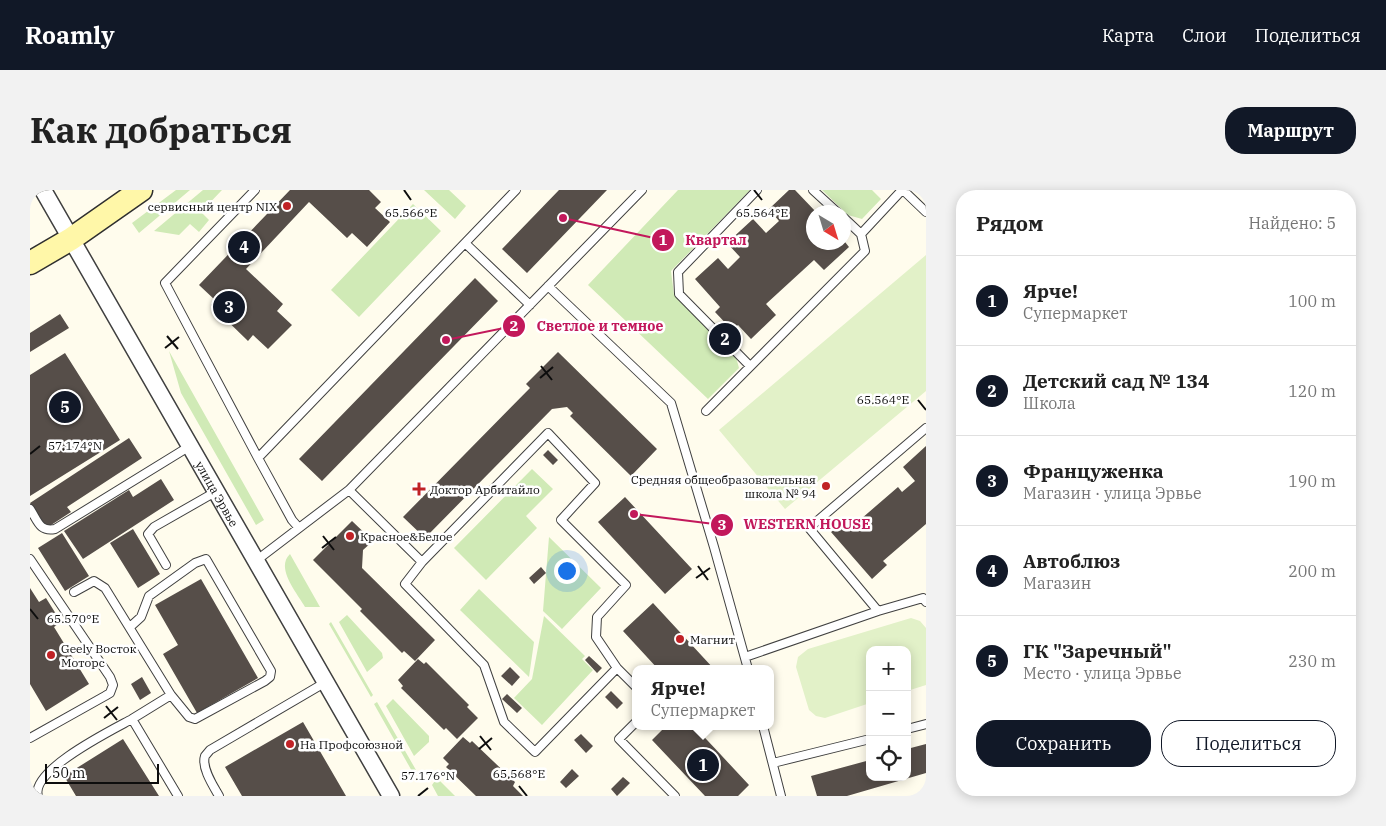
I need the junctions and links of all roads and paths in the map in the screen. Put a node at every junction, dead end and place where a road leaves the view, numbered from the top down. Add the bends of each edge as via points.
1 (44, 190) edge
2 (141, 190) edge
3 (255, 190) edge
4 (516, 190) edge
5 (642, 190) edge
6 (757, 190) edge
7 (813, 190) edge
8 (903, 190) edge
9 (829, 205) edge
10 (926, 212) edge
11 (851, 225) edge
12 (861, 234) junction
13 (71, 239) junction
14 (465, 243) junction
15 (30, 263) edge
16 (548, 286) junction
17 (530, 304) junction
18 (750, 366) junction
19 (706, 411) dead end
20 (926, 428) edge
21 (190, 446) junction
22 (258, 458) junction
23 (349, 490) junction
24 (217, 491) junction
25 (30, 509) edge
26 (299, 528) junction
27 (30, 559) edge
28 (257, 560) junction
29 (422, 562) junction
30 (166, 566) dead end
31 (74, 592) dead end
32 (926, 602) edge
33 (878, 611) junction
34 (130, 627) junction
35 (745, 658) junction
36 (747, 665) edge
37 (617, 668) junction
38 (326, 682) junction
39 (632, 683) edge
40 (171, 696) junction
41 (132, 719) junction
42 (926, 724) edge
43 (632, 726) edge
44 (911, 728) edge
45 (764, 730) edge
46 (30, 738) edge
47 (866, 740) edge
48 (773, 763) junction
49 (38, 796) edge
50 (178, 796) edge
51 (219, 796) edge
52 (392, 796) edge
53 (675, 796) edge
54 (781, 796) edge

1 - 13 street, улица Эрвье
2 - 13 main road
3 - 22 lane via 165,283
4 - 14 lane
5 - 16 lane
6 - 18 lane via 678,272 679,294
7 - 9 lane
8 - 10 lane
8 - 12 lane
11 - 12 lane
12 - 18 lane via 865,251
13 - 15 main road
13 - 21 street, улица Эрвье
14 - 17 lane
14 - 22 lane
16 - 17 lane
16 - 35 lane via 671,403
17 - 23 lane
18 - 19 lane
20 - 33 lane via 809,528
21 - 24 street, улица Эрвье
21 - 25 lane via 55,529 41,528
22 - 26 lane
23 - 26 lane
23 - 29 lane
24 - 28 street, улица Эрвье
24 - 30 lane via 154,527 148,534
26 - 28 lane
27 - 46 lane via 113,685 105,696
28 - 38 street, улица Эрвье
29 - 37 lane via 405,584 484,665 504,722 535,752
29 - 37 lane via 548,433 595,483 561,520 626,585 597,617 596,637
31 - 34 lane via 94,581 100,584
32 - 33 lane via 923,598
33 - 35 lane
34 - 40 lane
34 - 40 lane via 141,617 149,596 195,562 206,559 271,671 266,681 195,719 189,717
35 - 36 lane
37 - 39 lane
38 - 51 lane via 210,750 205,756 205,763
38 - 52 street, улица Эрвье
40 - 41 lane
41 - 49 lane via 58,760 38,782
41 - 50 lane
42 - 44 lane
43 - 53 lane via 619,739
45 - 48 lane
47 - 48 lane
48 - 54 lane

